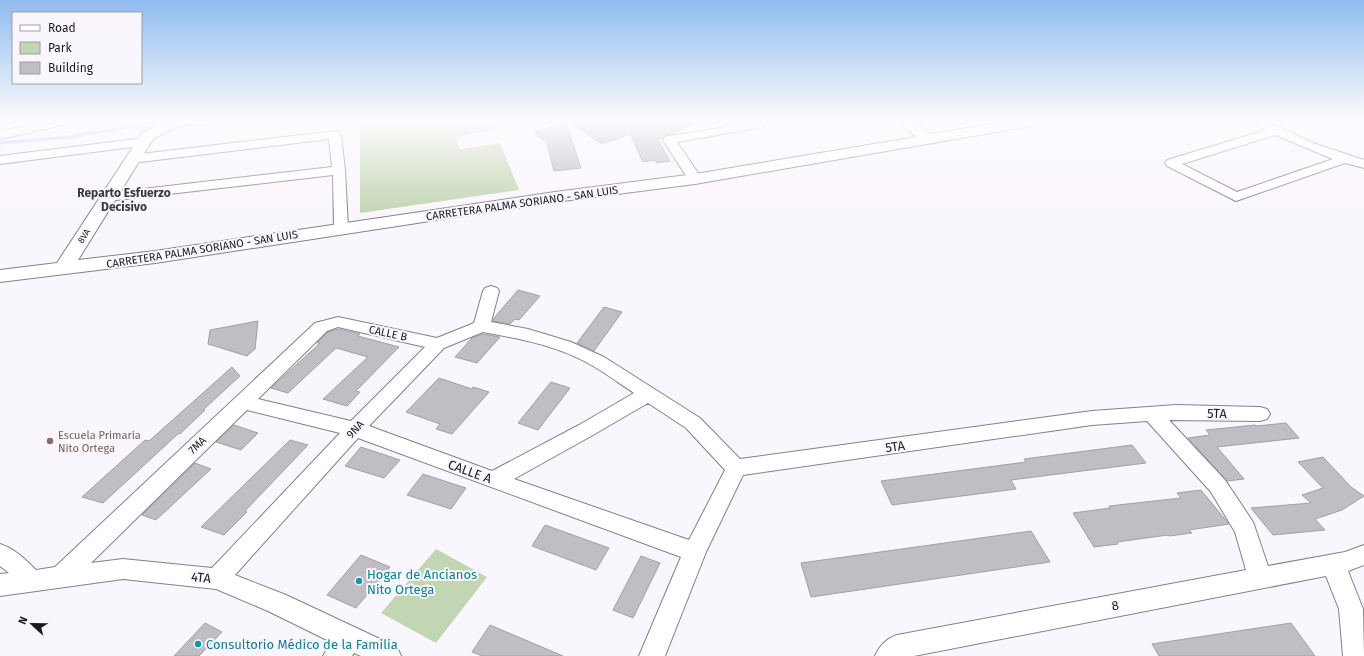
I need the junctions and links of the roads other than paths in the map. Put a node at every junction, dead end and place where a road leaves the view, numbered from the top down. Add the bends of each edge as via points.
1 (75, 151) edge
2 (138, 151) edge
3 (203, 151) edge
4 (336, 151) edge
5 (676, 151) edge
6 (866, 151) edge
7 (1211, 151) edge
8 (1322, 151) edge
9 (132, 159) junction
10 (1344, 159) junction
11 (0, 160) edge
12 (1364, 164) edge
13 (339, 170) junction
14 (695, 179) junction
15 (108, 197) junction
16 (341, 228) junction
17 (63, 269) junction
18 (0, 276) edge
19 (492, 291) dead end
20 (338, 322) joint
21 (482, 326) junction
22 (438, 344) junction
23 (648, 394) junction
24 (242, 402) junction
25 (1151, 414) junction
26 (1260, 414) dead end
27 (356, 429) junction
28 (736, 468) junction
29 (493, 480) junction
30 (695, 552) junction
31 (0, 554) edge
32 (1347, 561) edge
33 (61, 577) junction
34 (1260, 578) junction
35 (218, 579) junction
36 (32, 581) junction
37 (0, 585) edge
38 (343, 647) edge
39 (388, 656) edge
40 (652, 656) edge
41 (888, 656) edge
42 (1356, 656) edge

1 - 11 street
2 - 9 main road, 8VA
3 - 9 street
4 - 13 street
5 - 14 street
6 - 14 main road, CARRETERA PALMA SORIANO - SAN LUIS
7 - 10 street via 1171,163 1236,197
8 - 10 street
9 - 15 main road, 8VA
10 - 12 street
13 - 15 street
13 - 16 street
14 - 16 main road, CARRETERA PALMA SORIANO - SAN LUIS
15 - 17 main road, 8VA
16 - 17 main road, CARRETERA PALMA SORIANO - SAN LUIS
17 - 18 main road, CARRETERA PALMA SORIANO - SAN LUIS
19 - 21 street
20 - 22 street, CALLE B
20 - 24 street, 7MA via 321,326
21 - 22 street, 9NA
21 - 23 street via 528,335 564,346 598,361
22 - 27 street, 9NA
23 - 28 street via 693,423
23 - 29 street
24 - 27 street, CALLE A
24 - 33 street, 7MA
25 - 26 street, 5TA
25 - 28 street, 5TA via 1092,418
25 - 34 street via 1218,486 1245,530
27 - 29 street, CALLE A
27 - 35 street, 9NA
28 - 30 street
29 - 30 street, CALLE A
30 - 40 street
31 - 36 street via 14,563
32 - 34 street, 8
32 - 42 street via 1342,583 1352,609
33 - 35 street, 4TA via 123,569
33 - 36 street, 4TA
34 - 41 street, 8 via 897,647
35 - 38 street, 4TA via 277,603
36 - 37 street, 4TA
38 - 39 street, 4TA

